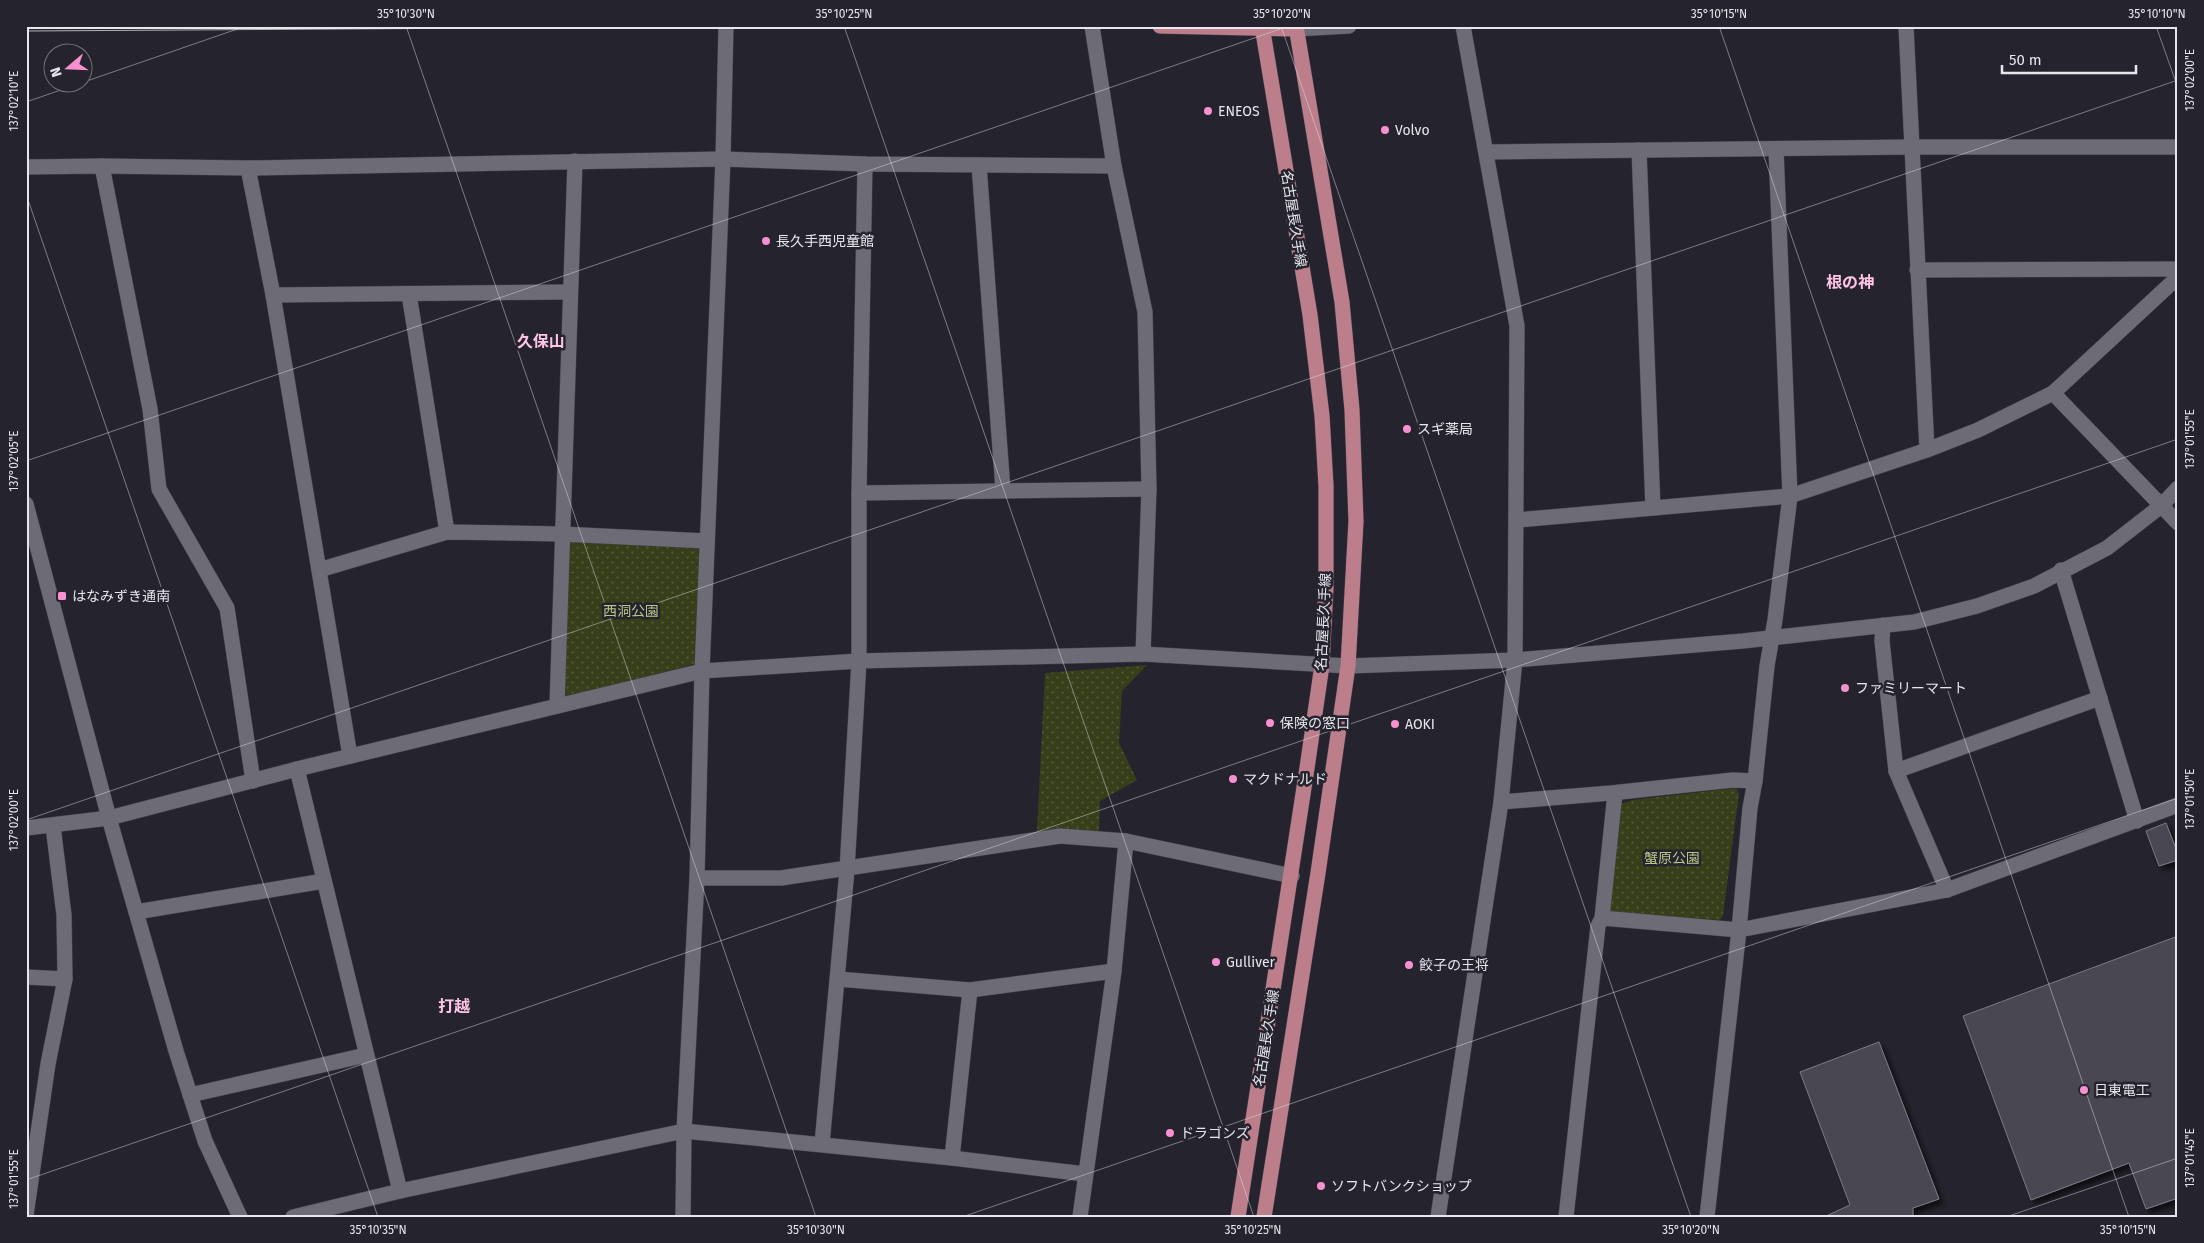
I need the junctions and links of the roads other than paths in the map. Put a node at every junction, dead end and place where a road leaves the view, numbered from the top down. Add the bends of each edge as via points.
1 (726, 26) edge
2 (1092, 26) edge
3 (1160, 26) edge
4 (1349, 26) edge
5 (1462, 26) edge
6 (1906, 26) edge
7 (1263, 28) edge
8 (1296, 28) edge
9 (1913, 147) junction
10 (2178, 147) edge
11 (1776, 148) junction
12 (1639, 150) junction
13 (1486, 152) junction
14 (723, 158) junction
15 (575, 161) junction
16 (865, 164) junction
17 (979, 165) junction
18 (102, 166) junction
19 (1114, 166) junction
20 (26, 167) edge
21 (248, 168) junction
22 (2178, 269) edge
23 (1917, 270) junction
24 (2178, 277) edge
25 (570, 292) junction
26 (409, 294) junction
27 (273, 295) junction
28 (2052, 393) junction
29 (1926, 450) junction
30 (2178, 488) edge
31 (1150, 489) junction
32 (1003, 490) junction
33 (859, 493) junction
34 (1790, 496) junction
35 (26, 504) edge
36 (2161, 506) junction
37 (1653, 508) junction
38 (1518, 520) junction
39 (2178, 524) edge
40 (447, 532) junction
41 (561, 534) junction
42 (707, 540) junction
43 (319, 570) junction
44 (2061, 570) junction
45 (1883, 625) junction
46 (1771, 638) junction
47 (1143, 654) junction
48 (1515, 660) junction
49 (859, 661) junction
50 (1322, 665) junction
51 (1348, 666) junction
52 (702, 671) junction
53 (2100, 698) junction
54 (557, 706) junction
55 (350, 756) junction
56 (297, 769) junction
57 (1896, 771) junction
58 (253, 781) junction
59 (1755, 781) junction
60 (1615, 793) junction
61 (1501, 802) junction
62 (2178, 805) edge
63 (109, 818) junction
64 (2136, 821) junction
65 (53, 826) junction
66 (26, 828) edge
67 (1126, 841) junction
68 (847, 870) junction
69 (1292, 876) junction
70 (698, 878) junction
71 (324, 881) junction
72 (1947, 890) junction
73 (136, 912) junction
74 (1602, 918) junction
75 (1739, 930) junction
76 (1114, 971) junction
77 (26, 977) edge
78 (66, 979) junction
79 (838, 979) junction
80 (970, 990) junction
81 (366, 1055) junction
82 (190, 1096) junction
83 (684, 1131) junction
84 (822, 1144) junction
85 (952, 1158) junction
86 (1085, 1174) junction
87 (400, 1192) junction
88 (26, 1215) edge
89 (240, 1217) edge
90 (293, 1217) edge
91 (683, 1217) edge
92 (1080, 1217) edge
93 (1238, 1217) edge
94 (1264, 1217) edge
95 (1438, 1217) edge
96 (1566, 1217) edge
97 (1707, 1217) edge

1 - 14 street
2 - 19 street
3 - 7 main road
4 - 8 street
5 - 13 street
6 - 9 street
7 - 8 main road
7 - 50 main road, 名古屋長久手線 via 1310,315 1322,416 1326,587
8 - 51 main road, 名古屋長久手線 via 1342,302 1352,410 1356,521
9 - 10 street
9 - 11 street
9 - 23 street
11 - 12 street
11 - 34 street
12 - 13 street
12 - 37 street
13 - 38 street via 1517,326
14 - 15 street
14 - 16 street
14 - 42 street
15 - 21 street
15 - 25 street
16 - 17 street
16 - 33 street
17 - 19 street
17 - 32 street
18 - 20 street
18 - 21 street
18 - 58 street via 150,409 159,489 227,608
19 - 31 street via 1145,312
21 - 27 street
22 - 23 street
23 - 29 street
24 - 28 street
25 - 26 street
25 - 41 street
26 - 27 street
26 - 40 street
27 - 43 street
28 - 29 street via 1978,430
28 - 36 street
29 - 34 street
30 - 36 street
31 - 32 street
31 - 47 street
32 - 33 street
33 - 49 street
34 - 37 street
34 - 46 street
35 - 63 street
36 - 39 street
36 - 44 street via 2107,548
37 - 38 street
38 - 48 street
40 - 41 street
40 - 43 street
41 - 42 street
41 - 54 street
42 - 52 street
43 - 55 street
44 - 45 street via 2034,586 1977,606 1914,622
44 - 53 street
45 - 46 street
45 - 57 street
46 - 48 street
46 - 59 street
47 - 49 street
47 - 50 street
48 - 51 street
48 - 61 street
49 - 52 street
49 - 68 street
50 - 51 street
50 - 69 main road, 名古屋長久手線
51 - 94 main road, 名古屋長久手線
52 - 54 street
52 - 70 street
53 - 57 street
53 - 64 street
54 - 55 street
55 - 56 street
56 - 58 street
56 - 71 street
57 - 72 street
58 - 63 street
59 - 60 street via 1733,780
59 - 75 street
60 - 61 street
60 - 74 street
61 - 95 street
62 - 64 street
63 - 65 street
63 - 73 street
64 - 72 street
65 - 66 street
65 - 78 street via 64,915
67 - 68 street via 1060,836
67 - 69 street
67 - 76 street
68 - 70 street via 781,878
68 - 79 street
69 - 93 main road, 名古屋長久手線
70 - 83 street
71 - 73 street
71 - 81 street
72 - 75 street
73 - 82 street
74 - 75 street
74 - 96 street via 1598,926
75 - 97 street
76 - 80 street
76 - 86 street
77 - 78 street
78 - 88 street via 48,1064
79 - 80 street
79 - 84 street
80 - 85 street
81 - 82 street
81 - 87 street
82 - 89 street via 205,1141
83 - 84 street
83 - 87 street
83 - 91 street
84 - 85 street
85 - 86 street
86 - 92 street
87 - 90 street

